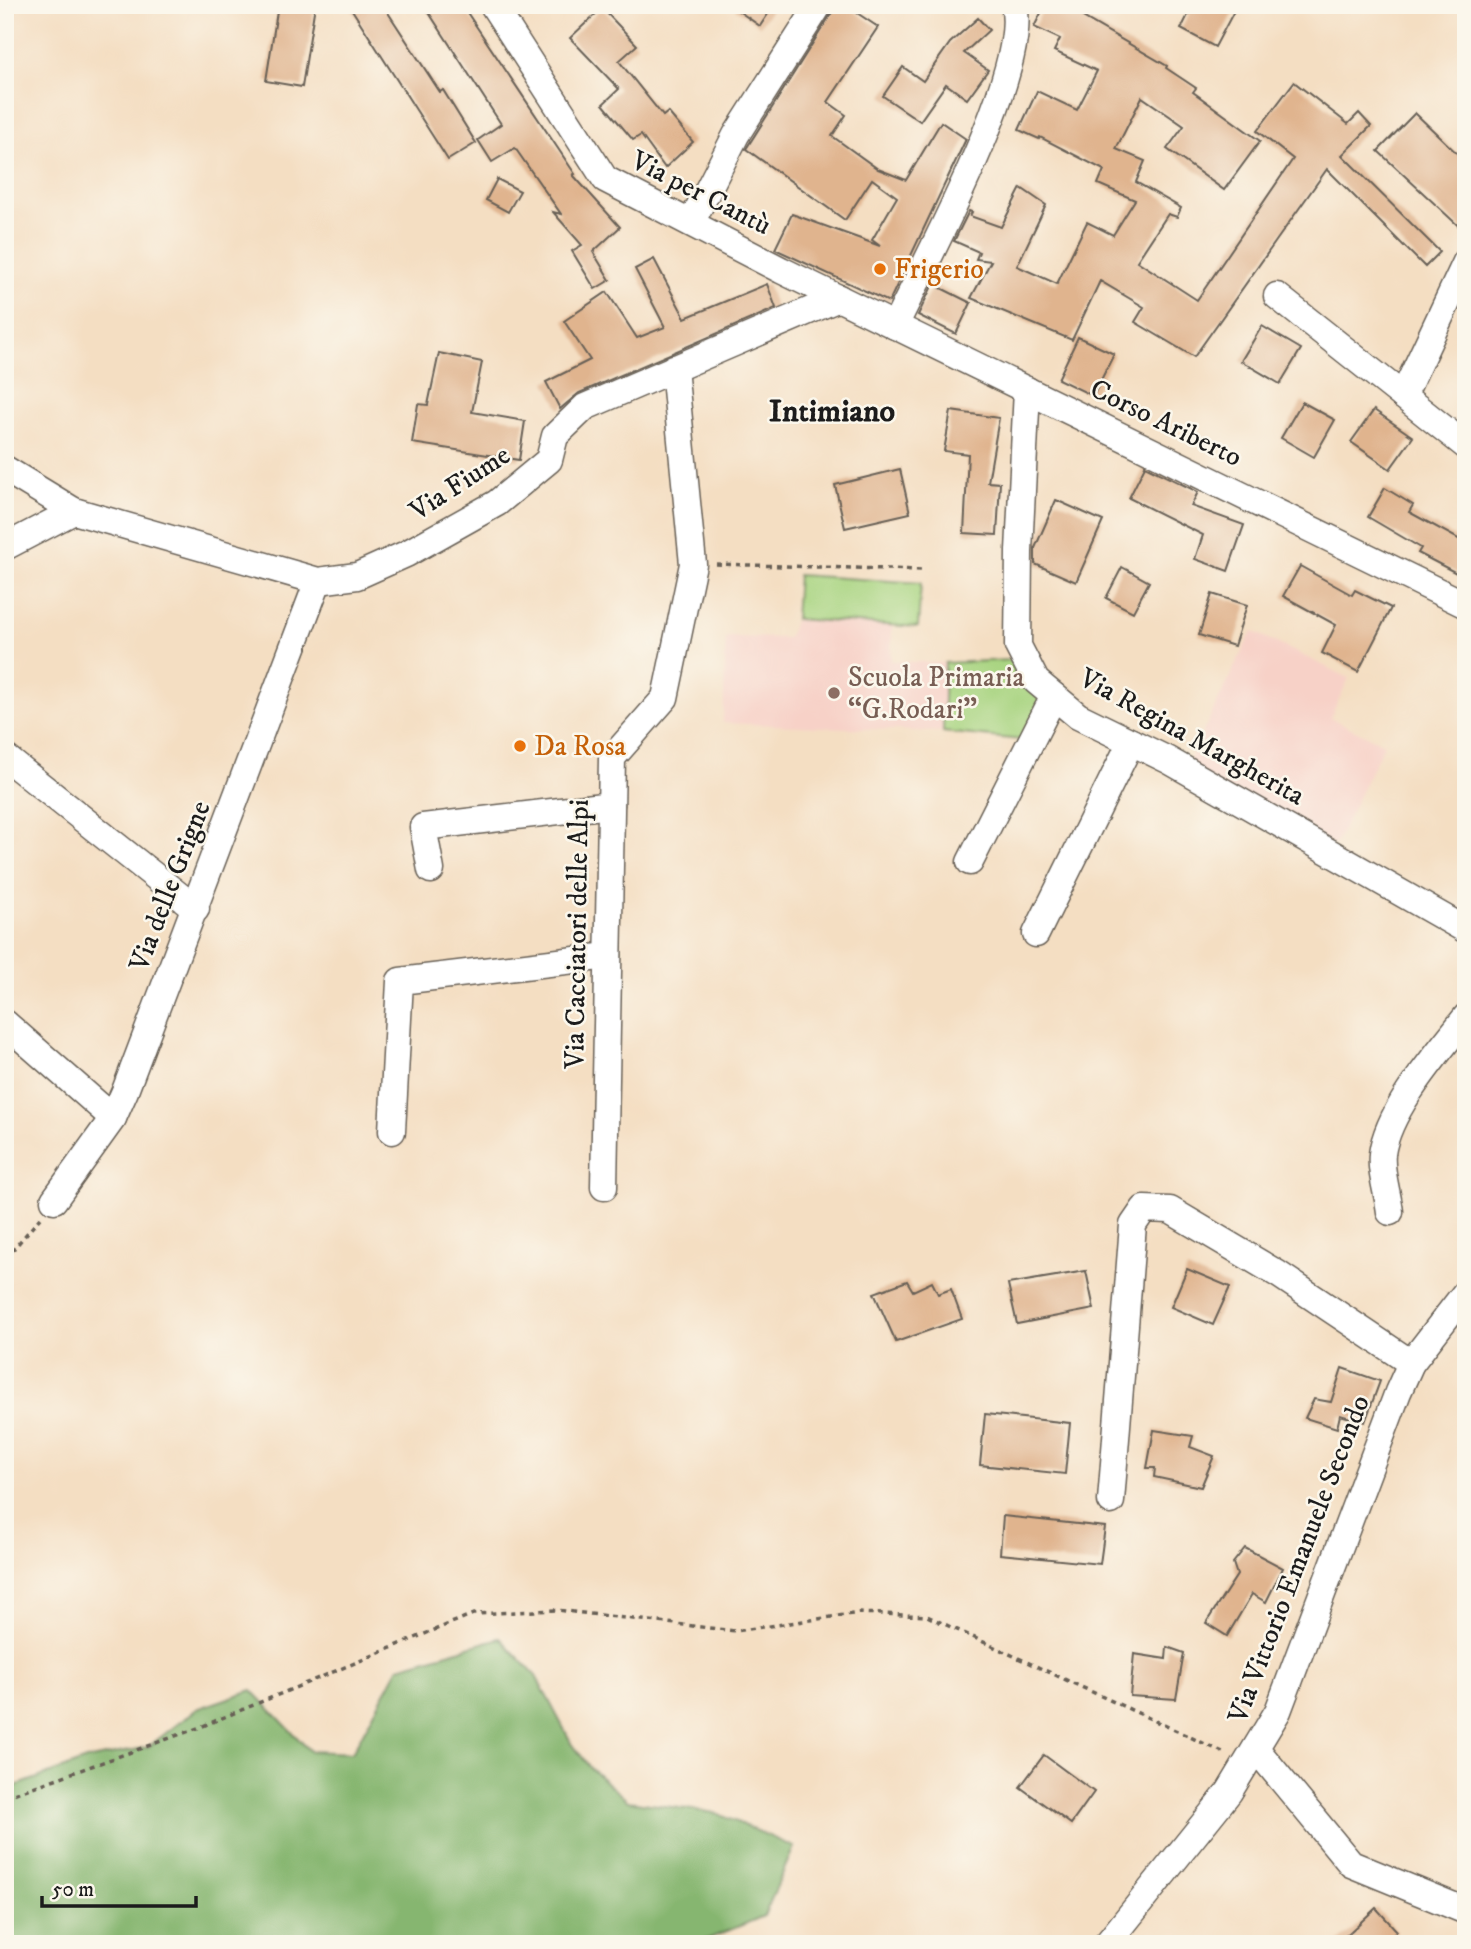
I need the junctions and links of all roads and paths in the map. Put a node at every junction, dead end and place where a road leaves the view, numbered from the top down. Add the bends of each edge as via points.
1 (493, 5) edge
2 (819, 5) edge
3 (1014, 5) edge
4 (691, 223) junction
5 (1466, 261) edge
6 (1277, 296) dead end
7 (839, 298) junction
8 (895, 326) junction
9 (674, 369) junction
10 (1027, 390) junction
11 (1402, 396) junction
12 (1466, 446) edge
13 (5, 469) edge
14 (74, 510) junction
15 (5, 547) edge
16 (693, 564) junction
17 (921, 570) dead end
18 (318, 580) junction
19 (1466, 605) edge
20 (1054, 696) junction
21 (1131, 742) junction
22 (5, 757) edge
23 (611, 805) junction
24 (970, 862) dead end
25 (430, 870) dead end
26 (196, 909) junction
27 (1466, 930) edge
28 (1035, 934) dead end
29 (608, 956) junction
30 (1466, 1017) edge
31 (5, 1023) edge
32 (113, 1118) junction
33 (392, 1131) dead end
34 (604, 1187) dead end
35 (54, 1200) joint
36 (1390, 1212) dead end
37 (5, 1259) edge
38 (1466, 1293) edge
39 (1411, 1363) junction
40 (1111, 1501) dead end
41 (1252, 1757) junction
42 (5, 1797) edge
43 (1466, 1911) edge
44 (1107, 1944) edge

1 - 4 street, Via per Cantù via 605,178
2 - 4 street via 736,135
3 - 8 street via 1018,19 1013,53 990,122
4 - 7 street, Via per Cantù
5 - 11 street
6 - 11 street
7 - 8 street, Corso Ariberto
7 - 9 street, Via Fiume
8 - 10 street, Corso Ariberto
9 - 16 street, Via Cacciatori delle Alpi
9 - 18 street, Via Fiume via 585,407 555,436 549,460 497,503 357,576
10 - 19 street, Corso Ariberto
10 - 20 street, Via Regina Margherita via 1018,646 1036,681
11 - 12 street
13 - 14 street, Via Fiume
14 - 15 street
14 - 18 street, Via Fiume
16 - 17 path
16 - 23 street, Via Cacciatori delle Alpi via 664,698 612,758
18 - 26 street, Via delle Grigne
20 - 21 street, Via Regina Margherita via 1078,716
20 - 24 street
21 - 27 street, Via Regina Margherita via 1279,821
21 - 28 street
22 - 26 street
23 - 25 street via 423,827
23 - 29 street, Via Cacciatori delle Alpi
26 - 32 street, Via delle Grigne
29 - 33 street via 400,981
29 - 34 street, Via Cacciatori delle Alpi
30 - 36 street via 1387,1130 1382,1157
31 - 32 street
32 - 35 street, Via delle Grigne
35 - 37 path
38 - 39 street, Via Vittorio Emanuele Secondo
39 - 40 street via 1278,1274 1170,1210 1144,1209 1133,1225
39 - 41 street, Via Vittorio Emanuele Secondo via 1283,1699
41 - 42 path via 928,1616 859,1613 736,1631 556,1610 473,1614 198,1728
41 - 43 street via 1351,1864
41 - 44 street, Via Vittorio Emanuele Secondo

